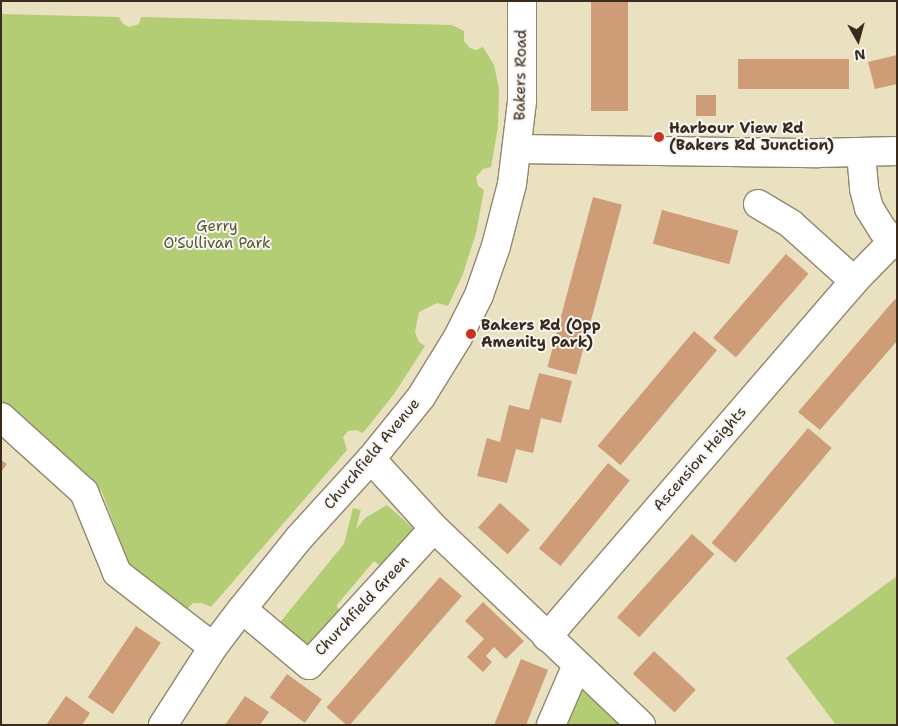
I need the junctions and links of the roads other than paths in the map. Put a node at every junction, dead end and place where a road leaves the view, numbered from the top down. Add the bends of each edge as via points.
1 (522, 1) edge
2 (517, 149) junction
3 (897, 151) edge
4 (861, 153) junction
5 (758, 204) dead end
6 (895, 243) edge
7 (854, 281) junction
8 (1, 417) edge
9 (371, 459) junction
10 (434, 528) junction
11 (242, 609) junction
12 (547, 637) junction
13 (213, 647) junction
14 (577, 665) junction
15 (163, 725) edge
16 (551, 725) edge
17 (641, 725) edge

1 - 2 street, Bakers Road via 522,101
2 - 4 street
2 - 9 street, Churchfield Avenue via 512,184 496,246 479,295 458,337 421,397
3 - 4 street
4 - 6 street via 869,208
5 - 7 street via 791,224
6 - 7 street, Ascension Heights
7 - 12 street, Ascension Heights
8 - 13 street via 84,492 117,573
9 - 10 street
9 - 11 street, Churchfield Avenue via 299,538
10 - 11 street, Churchfield Green via 309,665
10 - 12 street
11 - 13 street, Churchfield Avenue
12 - 14 street
13 - 15 street, Churchfield Avenue
14 - 16 street
14 - 17 street

